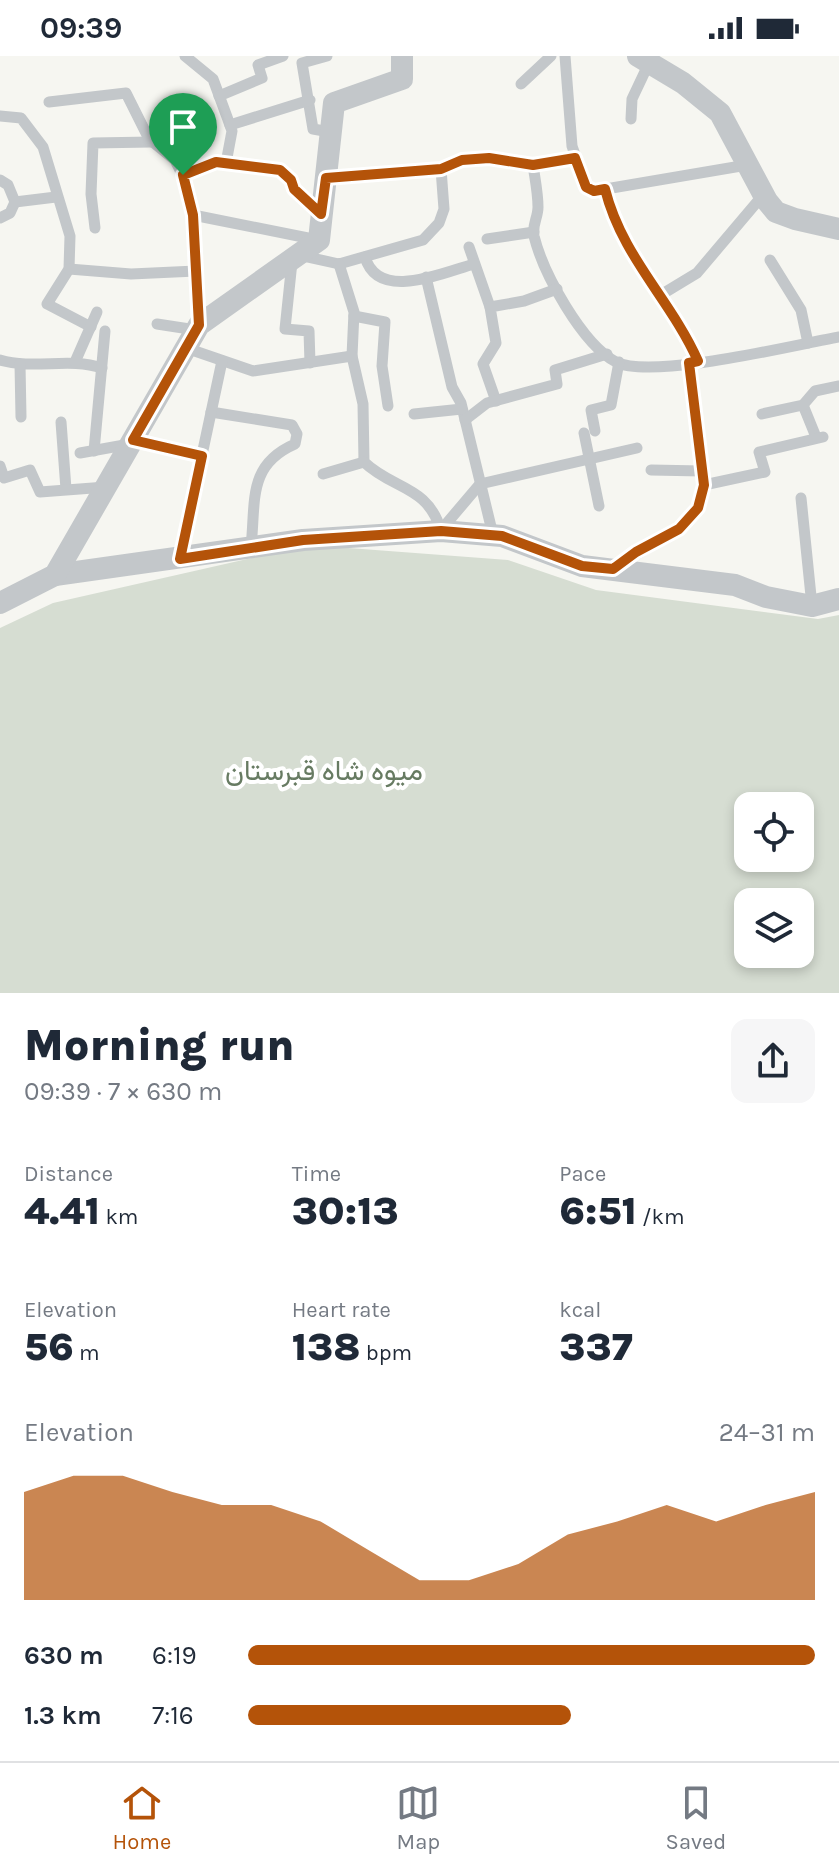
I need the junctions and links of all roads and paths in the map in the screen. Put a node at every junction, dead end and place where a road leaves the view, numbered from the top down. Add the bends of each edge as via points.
1 (185, 56) edge
2 (283, 56) edge
3 (327, 56) edge
4 (402, 56) edge
5 (551, 56) edge
6 (565, 56) edge
7 (302, 59) edge
8 (644, 59) edge
9 (521, 84) dead end
10 (219, 96) junction
11 (310, 100) junction
12 (49, 102) dead end
13 (0, 116) edge
14 (631, 119) dead end
15 (230, 125) junction
16 (330, 132) junction
17 (151, 142) junction
18 (575, 158) junction
19 (226, 163) junction
20 (748, 164) junction
21 (533, 165) junction
22 (441, 169) junction
23 (183, 175) junction
24 (326, 178) junction
25 (0, 180) edge
26 (605, 189) junction
27 (763, 195) junction
28 (56, 197) junction
29 (15, 202) junction
30 (321, 214) junction
31 (193, 215) junction
32 (0, 218) edge
33 (95, 228) dead end
34 (839, 229) edge
35 (534, 232) junction
36 (487, 239) dead end
37 (319, 240) junction
38 (469, 247) dead end
39 (295, 257) junction
40 (365, 257) junction
41 (770, 260) dead end
42 (339, 264) junction
43 (474, 264) junction
44 (69, 269) junction
45 (196, 271) junction
46 (426, 277) junction
47 (557, 289) junction
48 (659, 296) junction
49 (490, 307) junction
50 (97, 312) dead end
51 (354, 316) junction
52 (157, 324) dead end
53 (91, 327) junction
54 (105, 331) dead end
55 (194, 334) junction
56 (839, 337) edge
57 (808, 343) junction
58 (607, 354) junction
59 (352, 356) junction
60 (0, 360) edge
61 (222, 361) junction
62 (75, 362) junction
63 (619, 362) junction
64 (694, 362) junction
65 (310, 363) junction
66 (20, 364) junction
67 (102, 368) junction
68 (839, 386) edge
69 (496, 401) junction
70 (803, 405) junction
71 (388, 406) dead end
72 (211, 412) junction
73 (414, 414) dead end
74 (762, 414) dead end
75 (464, 415) junction
76 (21, 417) dead end
77 (61, 422) dead end
78 (132, 442) junction
79 (637, 448) dead end
80 (94, 451) junction
81 (80, 453) dead end
82 (202, 456) junction
83 (589, 459) junction
84 (364, 462) junction
85 (0, 466) edge
86 (651, 470) dead end
87 (702, 471) junction
88 (323, 474) dead end
89 (480, 484) junction
90 (704, 485) junction
91 (106, 487) junction
92 (66, 489) junction
93 (801, 498) dead end
94 (599, 506) dead end
95 (441, 531) junction
96 (493, 535) junction
97 (251, 547) junction
98 (180, 559) junction
99 (613, 569) junction
100 (55, 575) junction
101 (839, 599) edge
102 (0, 603) edge
103 (812, 606) junction

1 - 10 lane via 213,79
2 - 10 lane via 258,65 262,78
3 - 7 lane
4 - 16 street via 402,79 334,103
5 - 9 lane
6 - 18 lane
7 - 11 lane
8 - 14 lane
8 - 20 street via 720,113
10 - 15 lane
11 - 15 lane
11 - 16 lane via 313,129
12 - 17 lane via 126,93
13 - 28 lane via 21,118 30,127 43,147
15 - 19 lane
16 - 24 street
17 - 23 lane via 175,160
17 - 33 lane via 93,143
18 - 21 lane
18 - 26 lane via 586,187
19 - 23 lane
19 - 30 lane via 280,170
20 - 26 lane
20 - 27 street
21 - 22 lane via 489,158 462,160
21 - 35 lane via 539,210
22 - 24 lane
22 - 40 lane via 444,209 439,223 423,240
23 - 31 lane
24 - 30 street
25 - 29 lane
26 - 48 lane via 631,254
27 - 34 street via 776,212
27 - 48 lane via 697,273
28 - 29 lane
28 - 44 lane via 70,236
29 - 32 lane
30 - 37 street
31 - 37 lane
31 - 45 lane
35 - 36 lane
35 - 47 lane
37 - 39 street
38 - 43 lane
39 - 42 lane
39 - 55 street
39 - 65 lane via 285,329 309,331
40 - 42 lane
40 - 46 lane via 376,277 409,282
41 - 57 lane via 801,310
42 - 51 lane
43 - 46 lane
43 - 49 lane
44 - 45 lane via 131,274
44 - 53 lane via 47,304
45 - 55 lane
46 - 75 lane via 452,387
47 - 49 lane
47 - 58 lane
48 - 64 lane
49 - 69 lane via 496,343 483,364
50 - 53 lane
51 - 59 lane
51 - 71 lane via 385,322 382,366
52 - 55 lane
53 - 62 lane
54 - 67 lane
55 - 61 lane
55 - 78 street
56 - 57 lane
57 - 64 lane
58 - 63 lane
58 - 69 lane via 555,370 557,384
59 - 65 lane
59 - 84 lane via 363,404
60 - 66 lane
61 - 65 lane via 253,371
61 - 72 lane
62 - 66 lane
62 - 67 lane
63 - 64 lane via 648,367
63 - 83 lane via 611,405 591,410
64 - 87 lane
66 - 76 lane
67 - 80 lane
68 - 70 lane via 815,391
69 - 75 lane
70 - 74 lane
70 - 90 lane via 819,437 759,452 765,472
72 - 82 lane
72 - 97 lane via 292,425 297,434 295,444 269,458 258,479
73 - 75 lane
75 - 89 lane
77 - 92 lane
78 - 80 lane
78 - 82 lane
78 - 91 street
79 - 83 lane
80 - 81 lane
82 - 98 lane
83 - 89 lane
83 - 94 lane
84 - 88 lane
84 - 95 lane via 435,510
85 - 92 lane via 4,478 30,470 40,492
86 - 87 lane
87 - 90 lane
89 - 95 lane
89 - 96 lane
90 - 99 lane via 698,508 679,529
91 - 92 lane
91 - 100 street
93 - 103 lane
95 - 96 street
95 - 97 street
96 - 99 street via 582,566
97 - 98 street
98 - 100 street
99 - 103 street via 735,585
100 - 102 street
101 - 103 street

